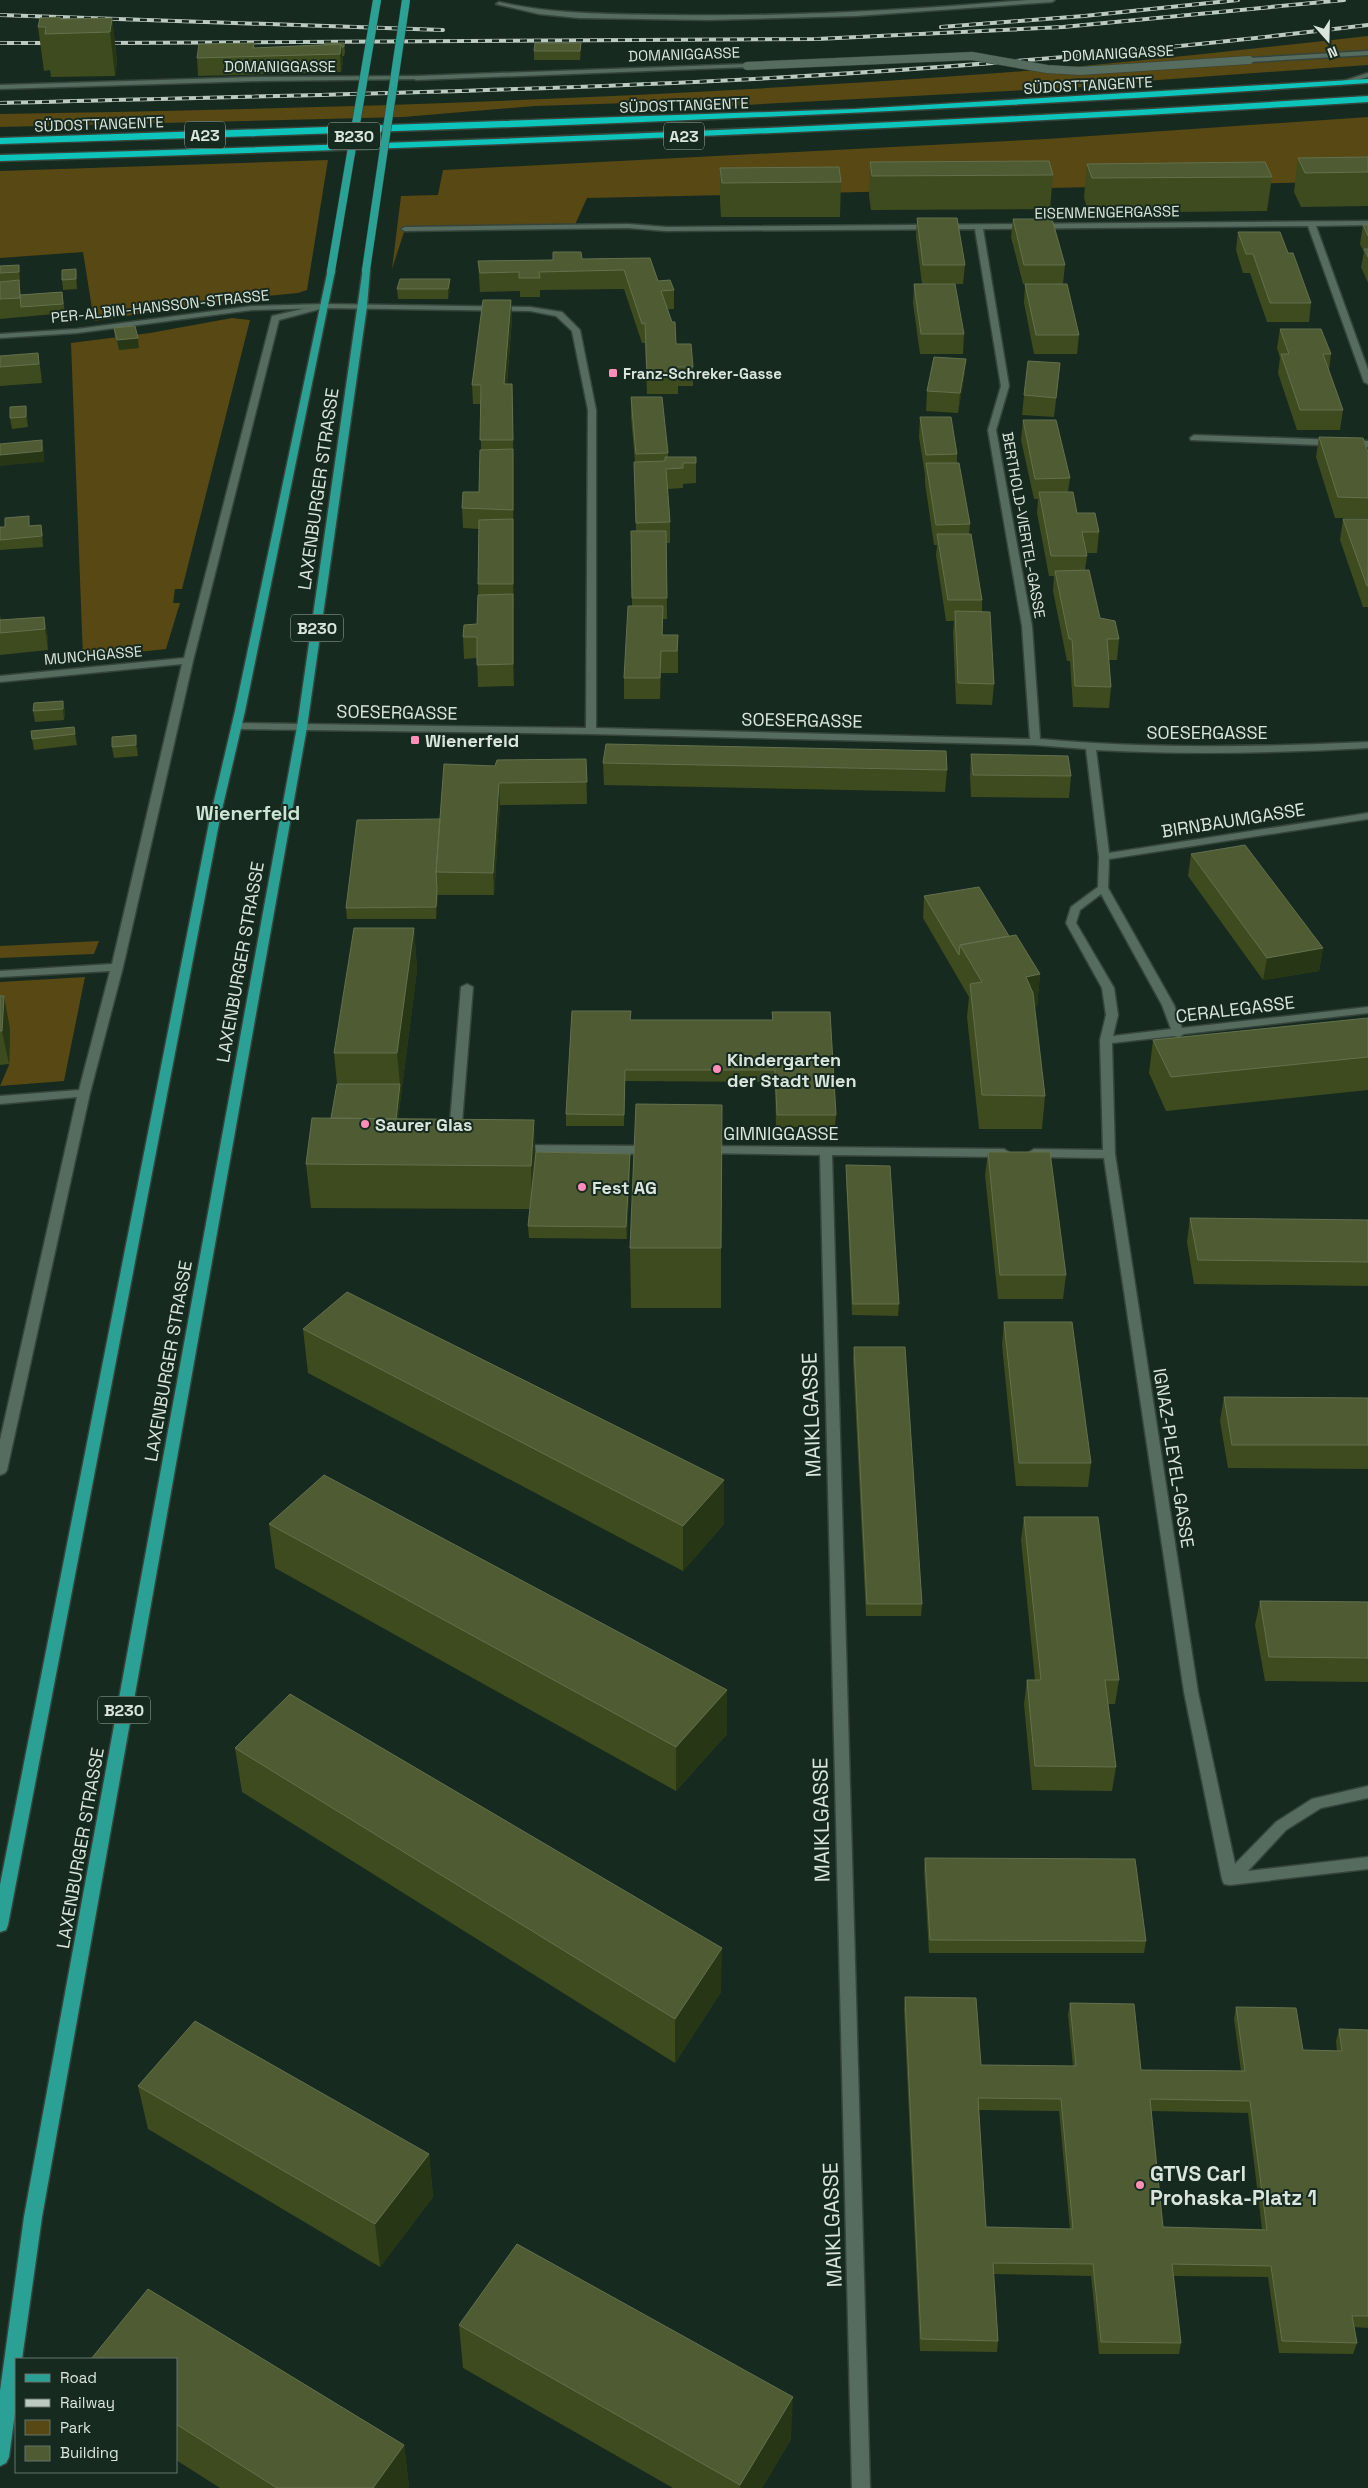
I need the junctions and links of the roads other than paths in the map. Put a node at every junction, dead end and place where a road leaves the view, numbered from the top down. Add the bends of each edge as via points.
1 (377, 0) edge
2 (406, 0) edge
3 (939, 0) edge
4 (1052, 0) edge
5 (499, 4) dead end
6 (942, 8) junction
7 (1368, 53) edge
8 (1368, 75) edge
9 (1368, 81) edge
10 (1340, 83) junction
11 (0, 86) edge
12 (1368, 99) edge
13 (0, 141) edge
14 (0, 158) edge
15 (1368, 222) edge
16 (1311, 223) junction
17 (979, 227) junction
18 (405, 229) dead end
19 (324, 306) junction
20 (363, 306) junction
21 (0, 336) edge
22 (1368, 382) edge
23 (1194, 438) dead end
24 (1368, 444) edge
25 (188, 662) junction
26 (0, 679) edge
27 (236, 726) junction
28 (302, 727) junction
29 (591, 731) junction
30 (1035, 742) junction
31 (1368, 745) edge
32 (1091, 748) junction
33 (1368, 816) edge
34 (1104, 857) junction
35 (1103, 888) junction
36 (117, 967) junction
37 (0, 974) edge
38 (467, 987) dead end
39 (1368, 1010) edge
40 (1179, 1034) junction
41 (1106, 1040) junction
42 (84, 1092) junction
43 (0, 1100) edge
44 (453, 1149) edge
45 (502, 1149) edge
46 (659, 1150) edge
47 (689, 1150) edge
48 (826, 1150) junction
49 (1109, 1154) junction
50 (0, 1470) edge
51 (1368, 1792) edge
52 (1368, 1863) edge
53 (1230, 1879) junction
54 (0, 1925) edge
55 (0, 2457) edge
56 (861, 2488) edge

1 - 19 main road, LAXENBURGER STRASSE / B230, bridge
2 - 20 main road, LAXENBURGER STRASSE / B230, bridge
3 - 6 street
4 - 6 street
5 - 6 street via 552,13 694,18
7 - 11 street, DOMANIGGASSE, bridge via 1080,70 1047,69 972,56 416,78
8 - 10 street
9 - 10 highway, SÜDOSTTANGENTE / A23
10 - 13 highway, SÜDOSTTANGENTE / A23 via 801,114
12 - 14 highway, SÜDOSTTANGENTE / A23 via 819,130
15 - 16 street, EISENMENGERGASSE
16 - 17 street, EISENMENGERGASSE
16 - 22 street
17 - 18 street, EISENMENGERGASSE
17 - 30 street, BERTHOLD-VIERTEL-GASSE via 1005,386 992,430 1027,626
19 - 20 street
19 - 21 street, PER-ALBIN-HANSSON-STRASSE via 252,308 77,331
19 - 25 street via 275,318
19 - 27 main road, LAXENBURGER STRASSE / B230
20 - 28 main road, LAXENBURGER STRASSE / B230
20 - 29 street via 530,309 559,314 576,330 592,410
23 - 24 street
25 - 26 street, MUNCHGASSE
25 - 36 street
27 - 28 street, SOESERGASSE
27 - 54 main road, LAXENBURGER STRASSE / B230 via 215,818
28 - 29 street, SOESERGASSE
28 - 55 main road, LAXENBURGER STRASSE / B230 via 33,2217
29 - 30 street, SOESERGASSE
30 - 32 street, SOESERGASSE
31 - 32 street, SOESERGASSE via 1288,749
32 - 34 street
33 - 34 street, BIRNBAUMGASSE
34 - 35 street
35 - 40 street via 1168,1005
35 - 41 street, IGNAZ-PLEYEL-GASSE via 1075,909 1071,923 1108,988 1112,1015
36 - 37 street
36 - 42 street
38 - 44 street
39 - 40 street, CERALEGASSE
40 - 41 street, CERALEGASSE
41 - 49 street, IGNAZ-PLEYEL-GASSE
42 - 43 street
42 - 50 street
45 - 46 street
47 - 48 street, GIMNIGGASSE
48 - 49 street, GIMNIGGASSE
48 - 56 street, MAIKLGASSE
49 - 53 street, IGNAZ-PLEYEL-GASSE via 1191,1692
51 - 53 street via 1317,1804 1280,1826
52 - 53 street

